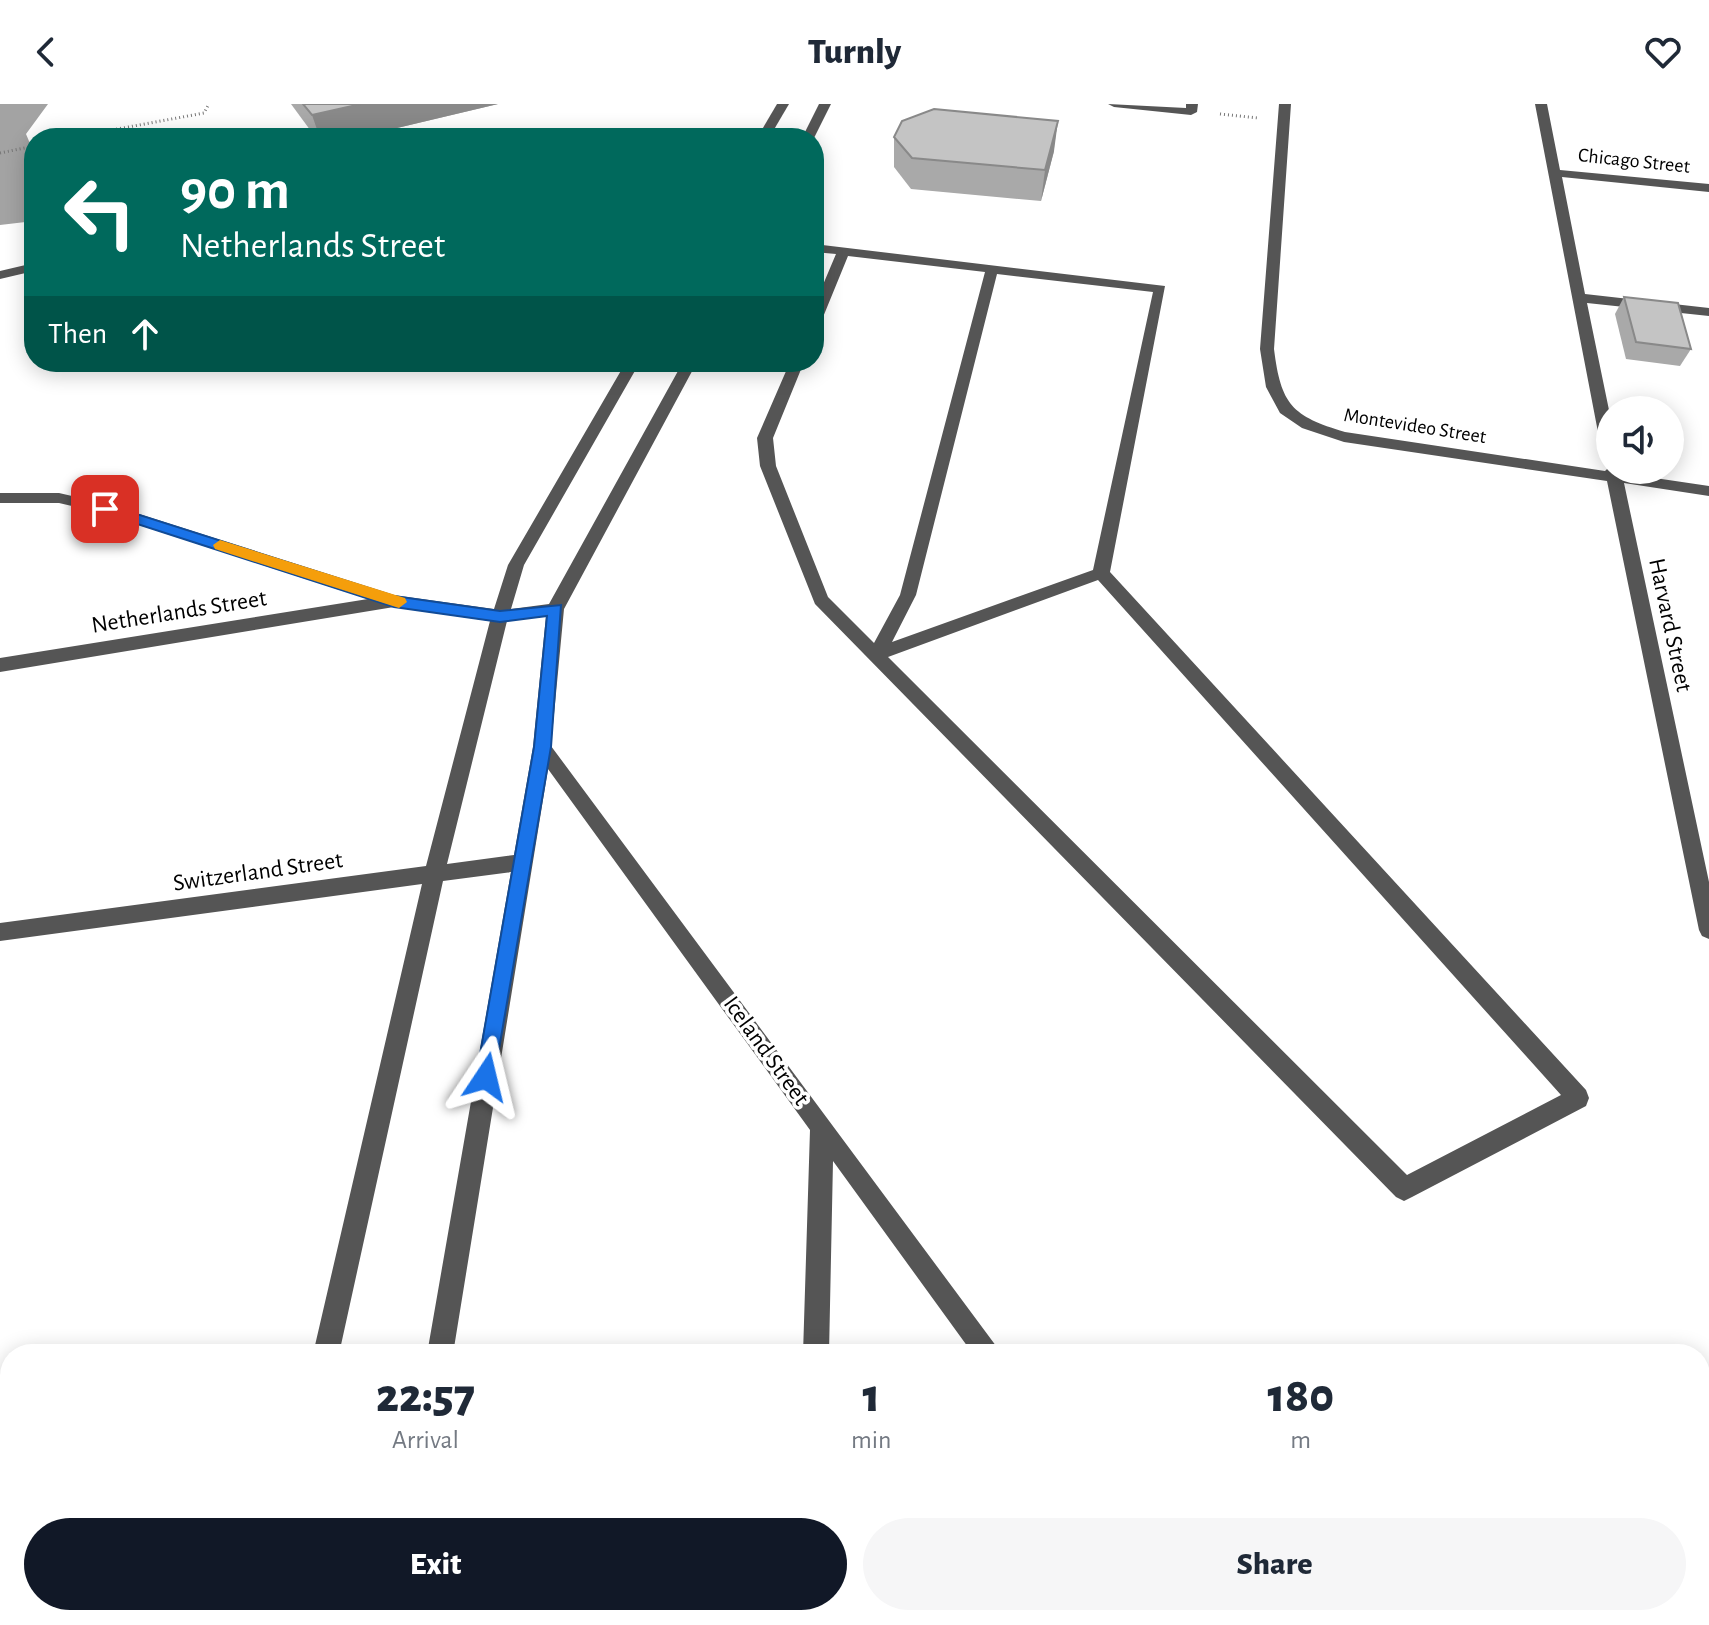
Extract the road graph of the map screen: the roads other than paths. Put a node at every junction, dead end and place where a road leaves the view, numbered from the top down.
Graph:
1 (783, 104) edge
2 (825, 104) edge
3 (1114, 104) edge
4 (1285, 104) edge
5 (1541, 104) edge
6 (1191, 108) edge
7 (769, 128) edge
8 (813, 128) edge
9 (1555, 173) junction
10 (1709, 188) edge
11 (824, 250) edge
12 (843, 253) junction
13 (24, 269) edge
14 (992, 269) junction
15 (0, 275) edge
16 (824, 298) edge
17 (1581, 298) junction
18 (1709, 312) edge
19 (627, 372) edge
20 (685, 372) edge
21 (793, 372) edge
22 (1599, 396) edge
23 (1596, 472) edge
24 (1616, 484) edge
25 (1670, 484) edge
26 (1709, 491) edge
27 (0, 498) edge
28 (1101, 573) junction
29 (394, 601) junction
30 (555, 609) junction
31 (500, 616) junction
32 (877, 654) junction
33 (0, 665) edge
34 (542, 747) junction
35 (522, 862) junction
36 (434, 875) junction
37 (1709, 930) edge
38 (0, 932) edge
39 (822, 1126) junction
40 (328, 1344) edge
41 (442, 1344) edge
42 (816, 1344) edge
43 (982, 1344) edge

1 - 7 street
2 - 8 street
3 - 6 street
4 - 23 street, Montevideo Street
5 - 9 street
9 - 10 street, Chicago Street
9 - 17 street
11 - 12 street
12 - 14 street
12 - 16 street
13 - 15 street
14 - 28 street
14 - 32 street
17 - 18 street
17 - 22 street
19 - 31 street
20 - 30 street
21 - 32 street
24 - 37 street, Harvard Street
25 - 26 street, Montevideo Street
27 - 29 street
28 - 32 street
28 - 32 street
29 - 31 street, Netherlands Street
29 - 33 street, Netherlands Street
30 - 31 street, Netherlands Street
30 - 34 street
31 - 36 street
34 - 35 street
34 - 39 street, Iceland Street
35 - 36 street, Switzerland Street
35 - 41 street
36 - 38 street, Switzerland Street
36 - 40 street
39 - 42 street
39 - 43 street, Iceland Street

